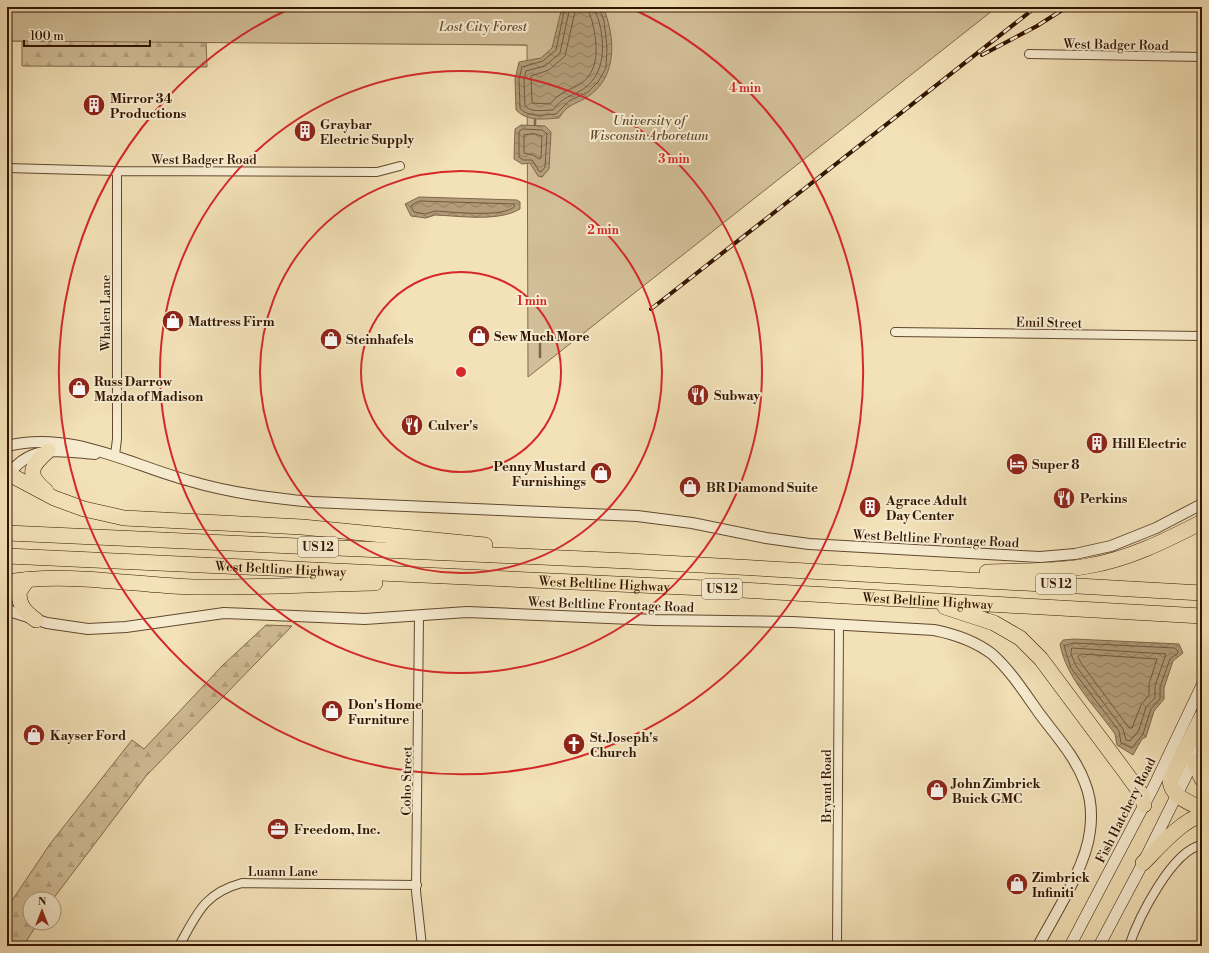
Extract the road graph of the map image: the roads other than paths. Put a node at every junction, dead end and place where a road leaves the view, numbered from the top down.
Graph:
1 (1029, 54) dead end
2 (1202, 57) edge
3 (400, 166) dead end
4 (7, 168) edge
5 (117, 171) junction
6 (895, 332) dead end
7 (1202, 336) edge
8 (7, 446) edge
9 (48, 451) junction
10 (115, 456) junction
11 (8, 475) edge
12 (54, 498) junction
13 (1202, 504) edge
14 (1202, 522) edge
15 (7, 533) edge
16 (7, 556) edge
17 (629, 560) junction
18 (910, 576) junction
19 (28, 579) junction
20 (520, 580) junction
21 (7, 582) edge
22 (1202, 593) edge
23 (924, 600) junction
24 (9, 611) edge
25 (419, 616) junction
26 (1202, 616) edge
27 (36, 620) junction
28 (839, 625) junction
29 (1202, 685) edge
30 (1202, 716) edge
31 (1202, 744) edge
32 (1194, 762) junction
33 (1202, 779) edge
34 (1177, 796) junction
35 (1144, 805) junction
36 (1202, 809) edge
37 (1202, 815) edge
38 (1202, 845) edge
39 (1143, 863) junction
40 (416, 884) junction
41 (179, 946) edge
42 (422, 946) edge
43 (837, 946) edge
44 (1038, 946) edge
45 (1070, 946) edge
46 (1099, 946) edge
47 (1129, 946) edge

1 - 2 street, West Badger Road
3 - 5 street, West Badger Road
4 - 5 street, West Badger Road
5 - 10 street, Whalen Lane
6 - 7 street, Emil Street
8 - 10 street, West Beltline Frontage Road
9 - 10 street, West Beltline Frontage Road
9 - 11 street, West Beltline Frontage Road
9 - 12 highway
10 - 13 street, West Beltline Frontage Road
11 - 12 highway
12 - 17 highway
14 - 18 highway
15 - 17 highway, West Beltline Highway / US 12
16 - 20 highway, West Beltline Highway / US 12
17 - 18 highway, West Beltline Highway / US 12
18 - 22 highway, West Beltline Highway / US 12
19 - 20 highway
19 - 21 highway
19 - 27 highway
20 - 23 highway, West Beltline Highway / US 12
23 - 26 highway, West Beltline Highway / US 12
23 - 35 highway
24 - 27 street, West Beltline Frontage Road
25 - 27 street, West Beltline Frontage Road
25 - 28 street, West Beltline Frontage Road
25 - 40 street, Coho Street
28 - 43 street, Bryant Road
28 - 44 street, West Beltline Frontage Road
29 - 35 main road, Fish Hatchery Road
30 - 34 highway
31 - 32 main road
32 - 33 highway
32 - 34 main road
34 - 36 highway
34 - 39 main road
35 - 45 main road, Fish Hatchery Road
37 - 39 highway
38 - 47 street
39 - 46 main road
40 - 41 street, Luann Lane
40 - 42 street, Coho Street

